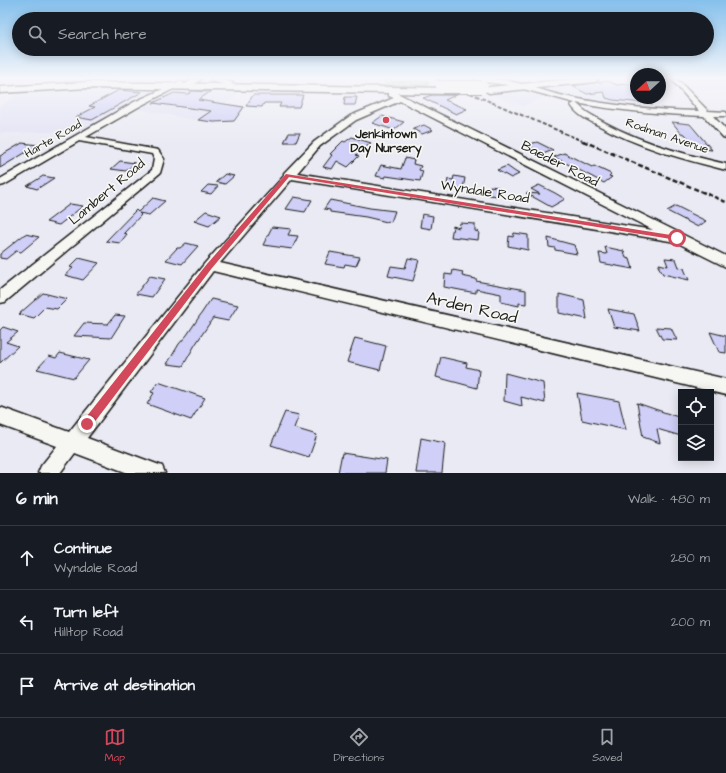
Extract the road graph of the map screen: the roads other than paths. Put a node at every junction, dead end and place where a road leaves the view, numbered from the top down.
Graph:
1 (144, 101) edge
2 (382, 101) edge
3 (401, 101) edge
4 (407, 101) edge
5 (564, 101) edge
6 (695, 101) edge
7 (572, 104) junction
8 (380, 106) junction
9 (706, 113) junction
10 (726, 114) edge
11 (726, 135) edge
12 (78, 138) junction
13 (726, 167) edge
14 (288, 175) junction
15 (0, 183) edge
16 (677, 238) junction
17 (726, 262) edge
18 (210, 266) junction
19 (0, 298) edge
20 (726, 387) edge
21 (0, 416) edge
22 (72, 442) junction
23 (48, 473) edge
24 (155, 473) edge

1 - 12 street, Harte Road
2 - 8 street
3 - 8 street
4 - 16 street, Baeder Road
5 - 7 street, Rodman Avenue
6 - 9 street
7 - 9 street
7 - 13 street, Rodman Avenue
8 - 14 street
9 - 10 street
9 - 11 street
12 - 15 street, Harte Road
12 - 19 street, Lambert Road
14 - 16 street, Wyndale Road
14 - 18 street
16 - 17 street, Baeder Road
18 - 20 street, Arden Road
18 - 22 street
21 - 22 street
22 - 23 street
22 - 24 street

